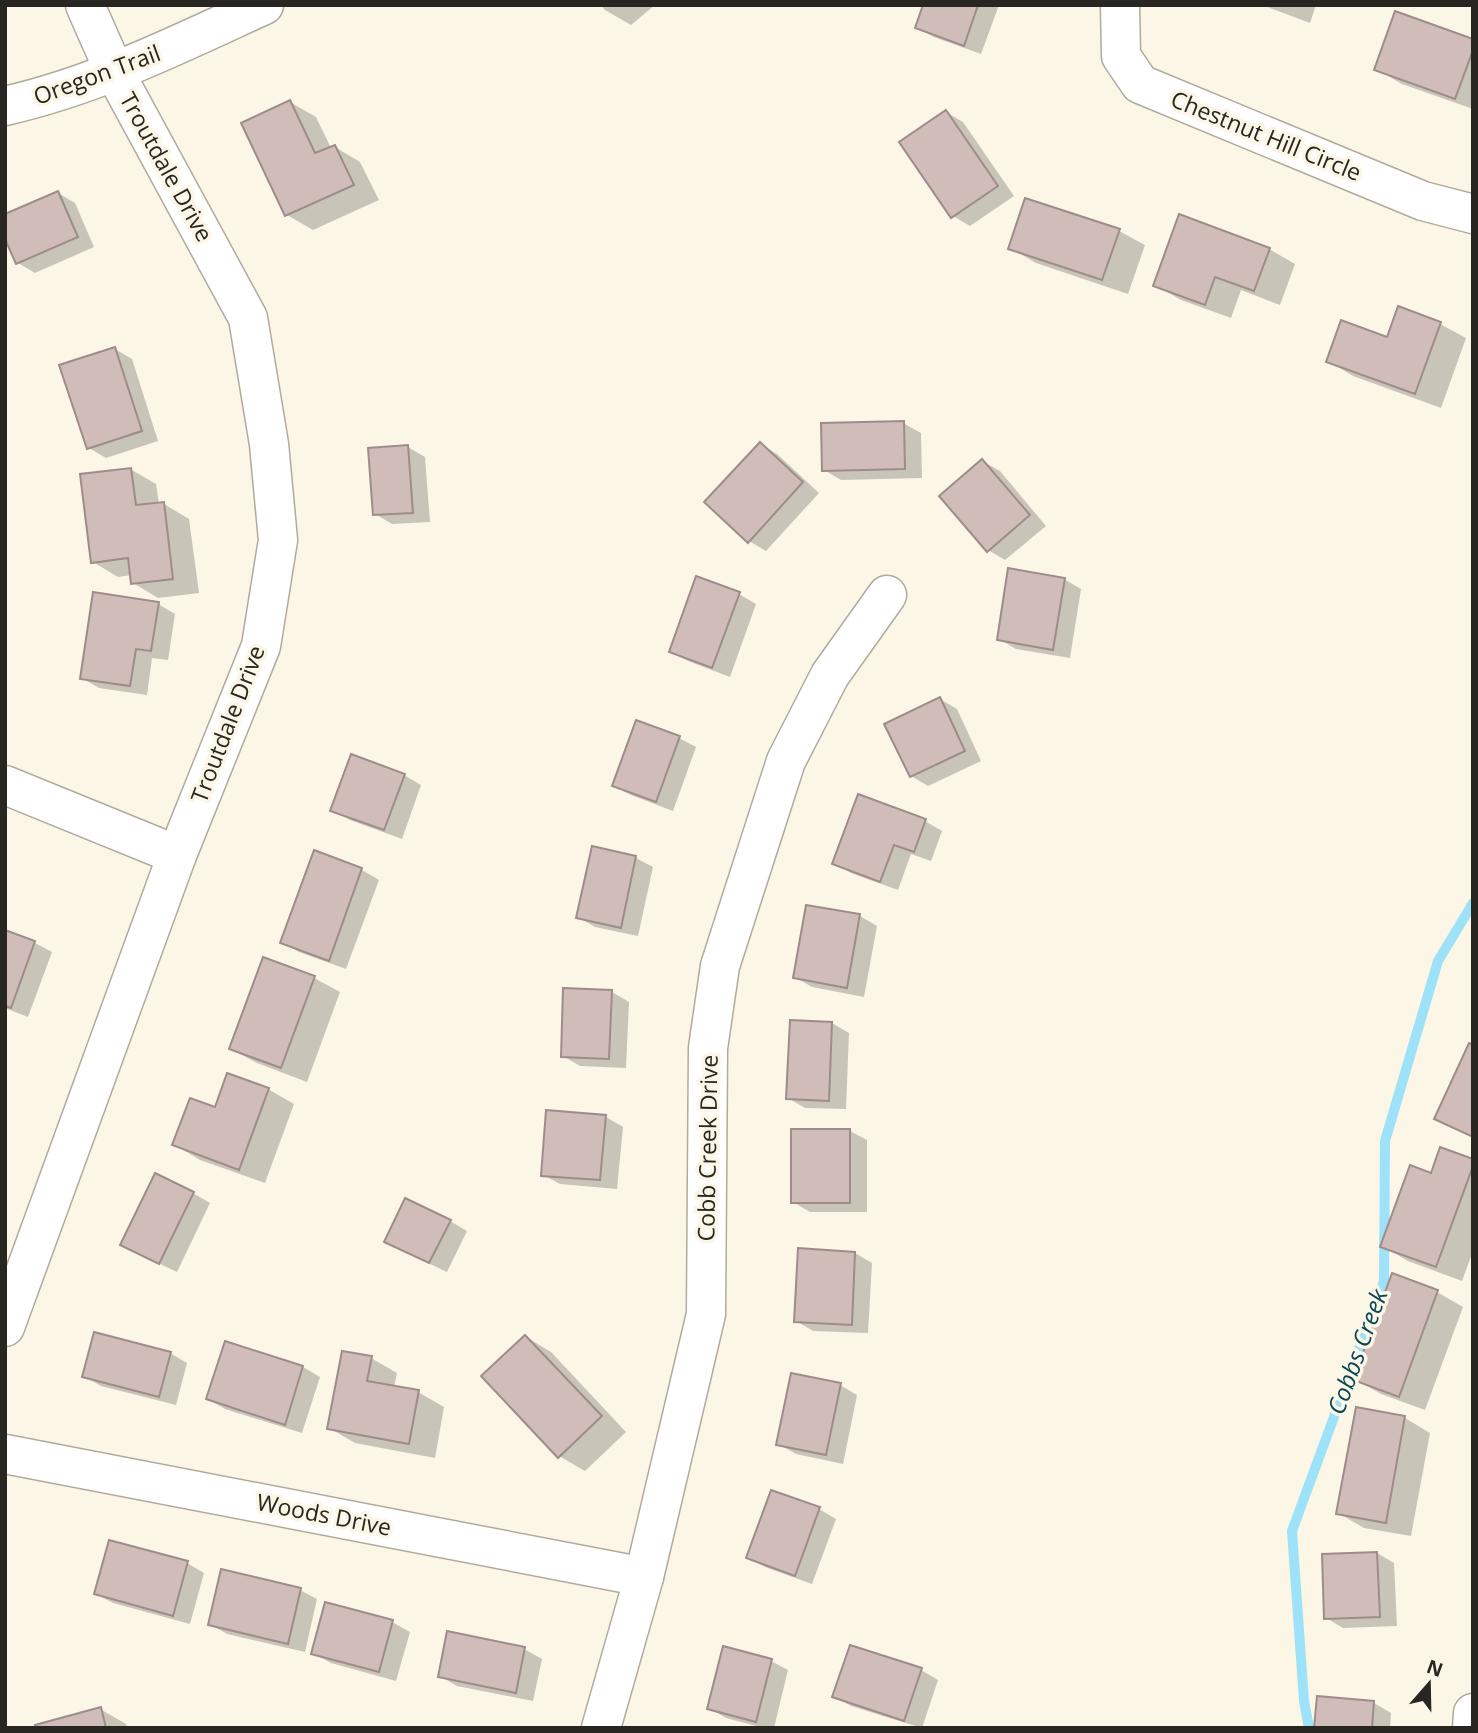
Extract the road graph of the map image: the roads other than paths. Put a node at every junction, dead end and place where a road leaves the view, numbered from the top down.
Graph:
1 (85, 5) edge
2 (264, 5) edge
3 (1121, 5) edge
4 (115, 73) junction
5 (5, 106) edge
6 (1473, 214) edge
7 (887, 596) dead end
8 (5, 785) edge
9 (177, 855) junction
10 (5, 1327) edge
11 (5, 1454) edge
12 (644, 1577) junction
13 (1473, 1713) edge
14 (601, 1728) edge
15 (1472, 1728) edge

1 - 4 street, Troutdale Drive
2 - 4 street, Oregon Trail
3 - 6 street, Chestnut Hill Circle
4 - 5 street, Oregon Trail
4 - 9 street, Troutdale Drive
7 - 12 street, Cobb Creek Drive
8 - 9 street
9 - 10 street, Troutdale Drive
11 - 12 street, Woods Drive
12 - 14 street, Cobb Creek Drive
13 - 15 street

